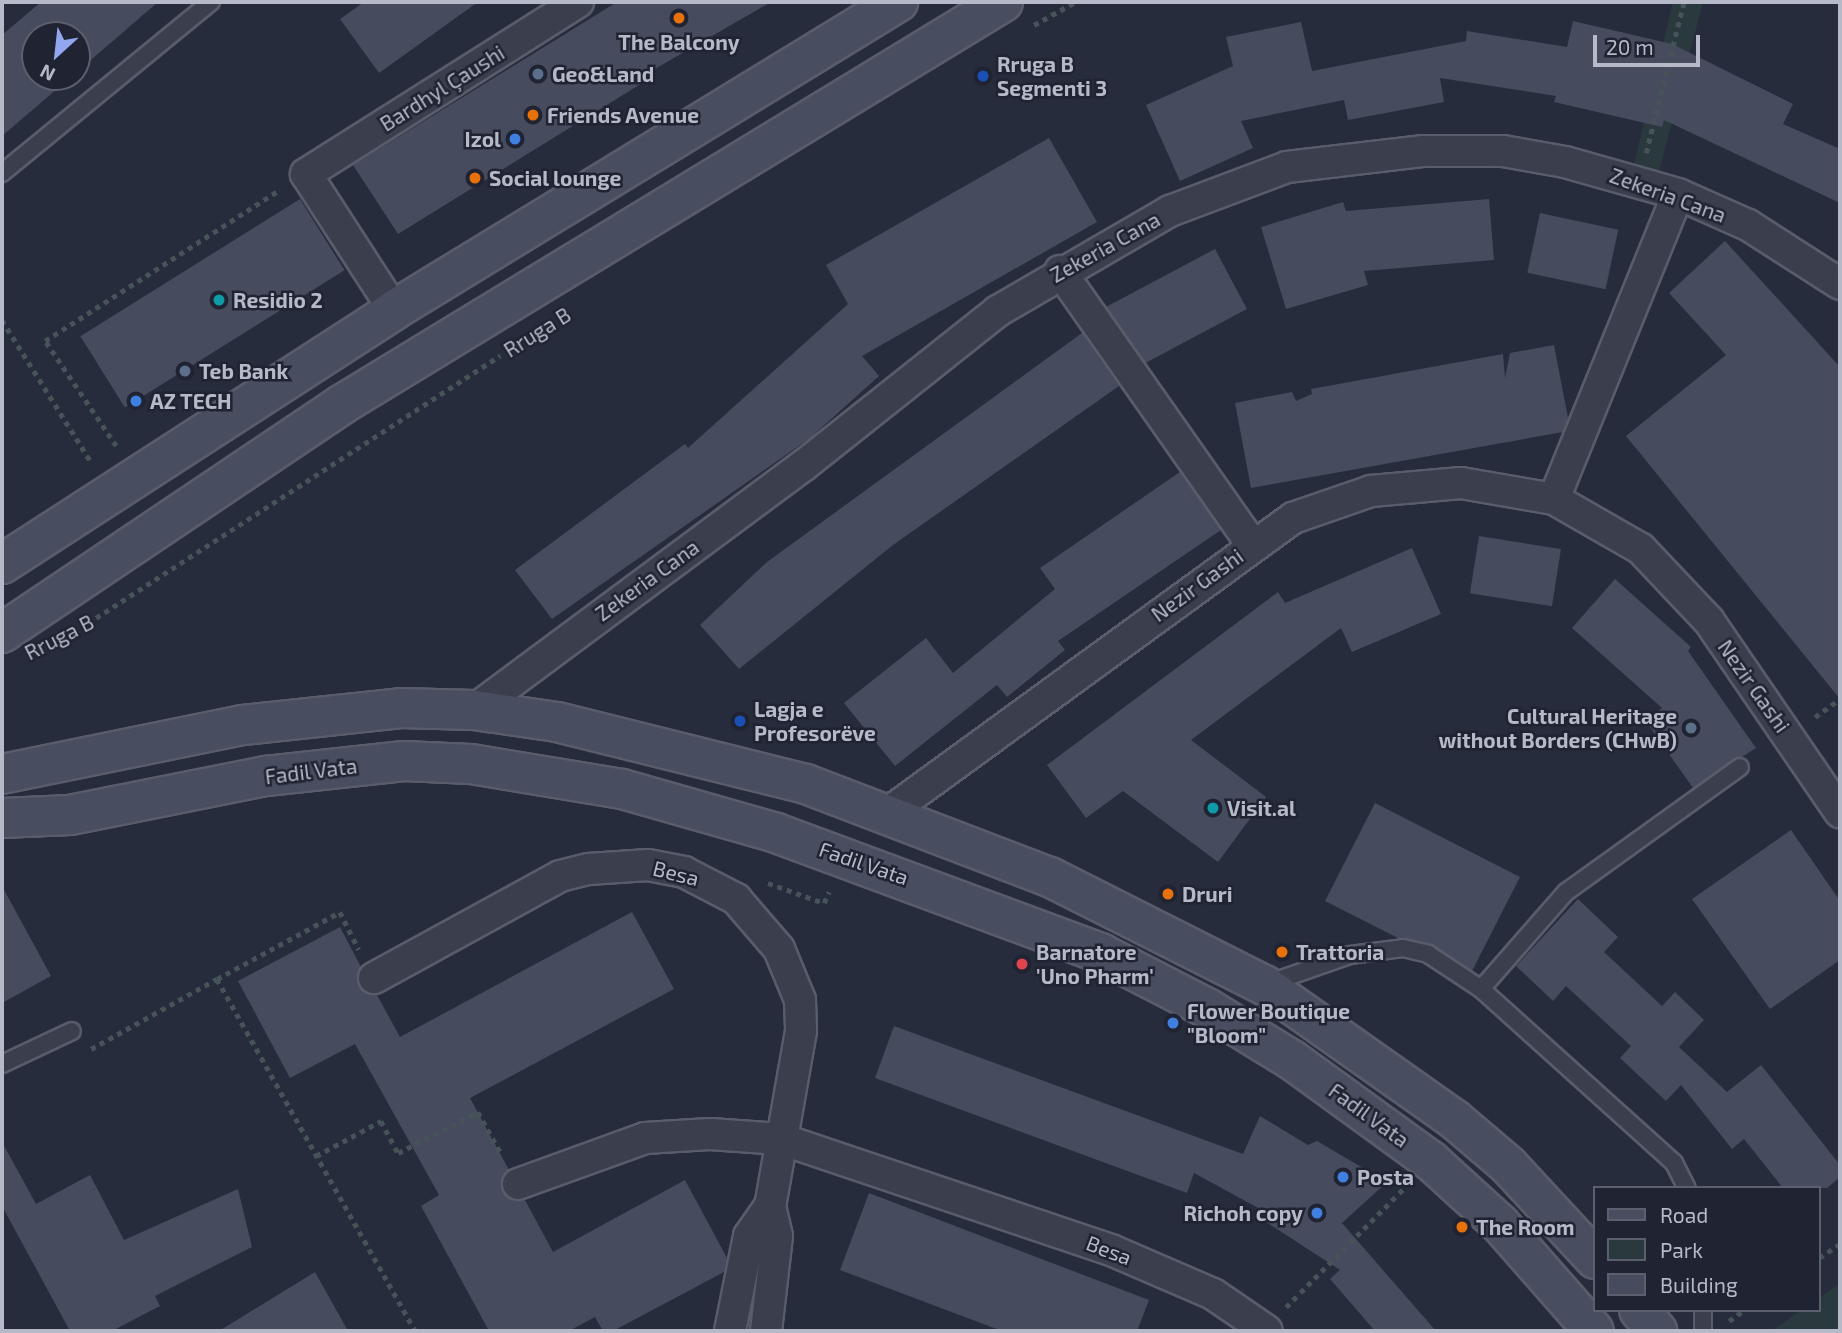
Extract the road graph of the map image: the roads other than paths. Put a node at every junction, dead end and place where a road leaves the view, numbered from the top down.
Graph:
1 (211, 2) edge
2 (578, 2) edge
3 (898, 2) edge
4 (1017, 14) edge
5 (2, 173) edge
6 (1678, 194) junction
7 (1060, 271) junction
8 (1840, 284) edge
9 (394, 310) junction
10 (1554, 499) junction
11 (1252, 544) junction
12 (2, 564) edge
13 (2, 634) edge
14 (474, 710) junction
15 (1740, 767) dead end
16 (5, 772) edge
17 (1840, 812) edge
18 (888, 813) junction
19 (6, 820) edge
20 (374, 978) road end
21 (1264, 985) junction
22 (1481, 989) junction
23 (72, 1031) road end
24 (2, 1064) edge
25 (781, 1139) junction
26 (518, 1184) road end
27 (1686, 1186) edge
28 (770, 1206) junction
29 (1594, 1258) edge
30 (1641, 1312) edge
31 (1703, 1312) edge
32 (1266, 1330) edge
33 (730, 1331) edge
34 (766, 1331) edge
35 (1594, 1331) edge
36 (1657, 1331) edge
37 (1703, 1331) edge

1 - 5 lane
2 - 9 street, Bardhyl Çaushi
3 - 9 main road
4 - 13 main road, Rruga B
6 - 7 street, Zekeria Cana
6 - 8 street, Zekeria Cana
6 - 10 street
7 - 11 street
7 - 14 street, Zekeria Cana
9 - 12 main road
10 - 11 street, Nezir Gashi
10 - 17 street, Nezir Gashi
11 - 18 street, Nezir Gashi
14 - 16 main road
14 - 18 main road
15 - 22 lane
18 - 21 main road
19 - 35 main road, Fadil Vata
20 - 25 street, Besa
21 - 22 lane
21 - 29 main road
22 - 27 lane
23 - 24 lane
25 - 26 street, Besa
25 - 28 street, Besa
25 - 32 street, Besa
28 - 33 street, Besa
28 - 34 street, Besa
30 - 36 main road
31 - 37 lane

